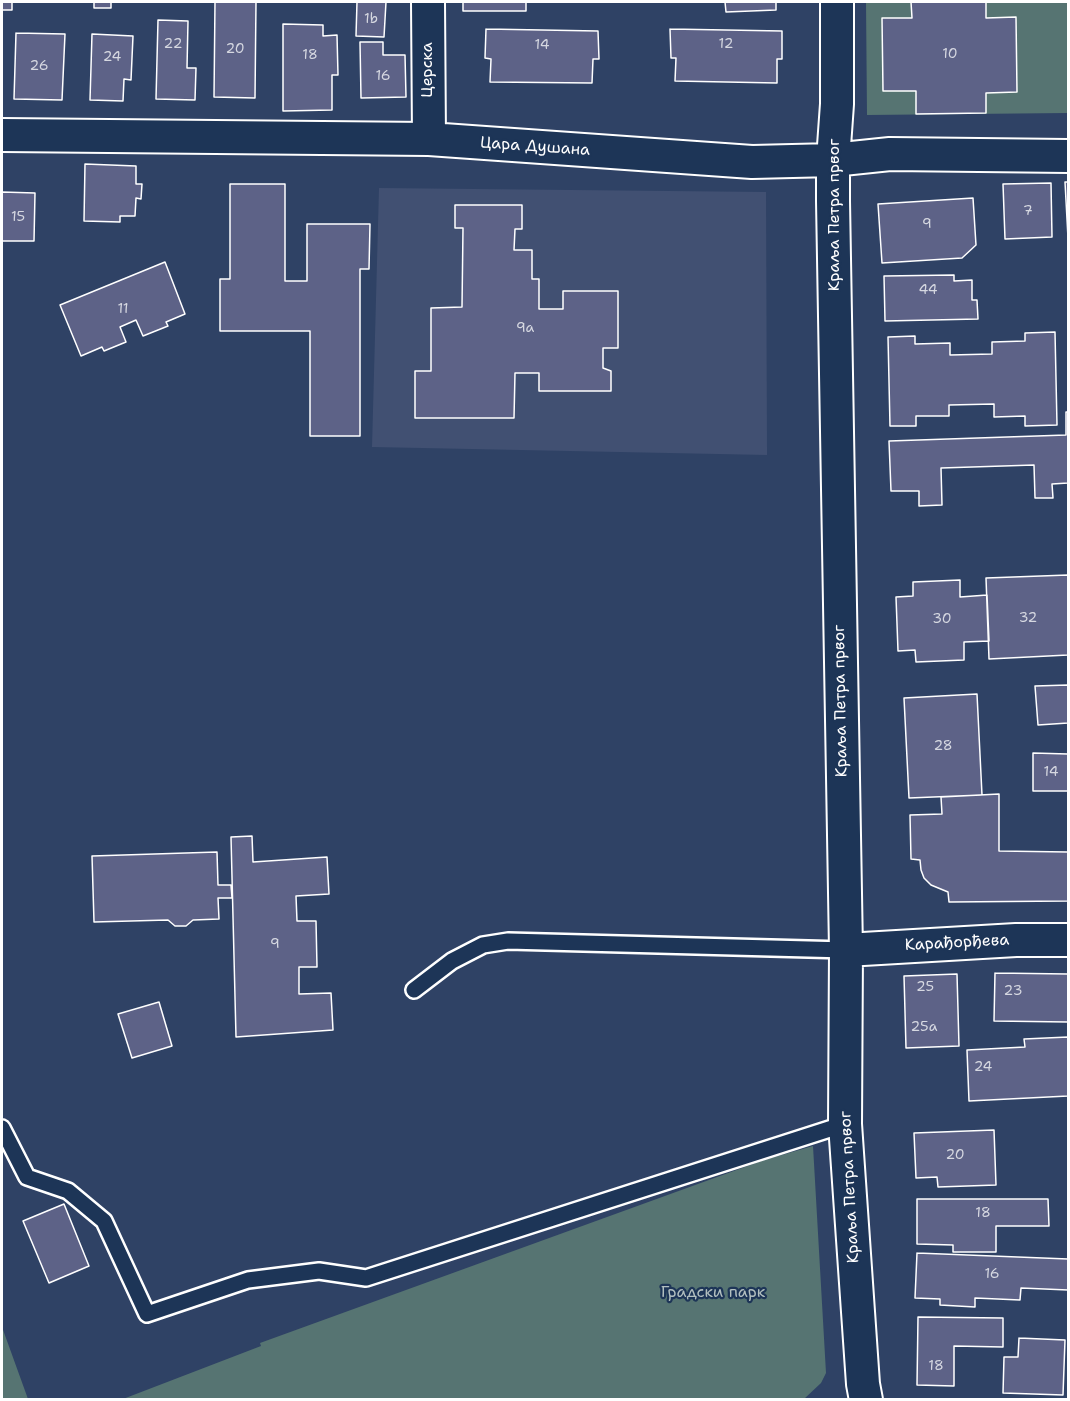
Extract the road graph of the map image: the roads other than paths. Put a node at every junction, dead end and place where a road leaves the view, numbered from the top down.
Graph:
1 (428, 2) edge
2 (837, 2) edge
3 (2, 135) edge
4 (429, 139) junction
5 (1068, 156) edge
6 (833, 160) junction
7 (1068, 940) edge
8 (846, 950) junction
9 (414, 990) dead end
10 (845, 1124) junction
11 (2, 1128) edge
12 (866, 1400) edge

1 - 4 street, Церска
2 - 6 street, Краља Петра првог
3 - 4 street, Цара Душана
4 - 6 street, Цара Душана
5 - 6 street, Цара Душана
6 - 8 street, Краља Петра првог
7 - 8 street, Карађорђева
8 - 9 lane
8 - 10 street, Краља Петра првог
10 - 11 lane
10 - 12 street, Краља Петра првог

